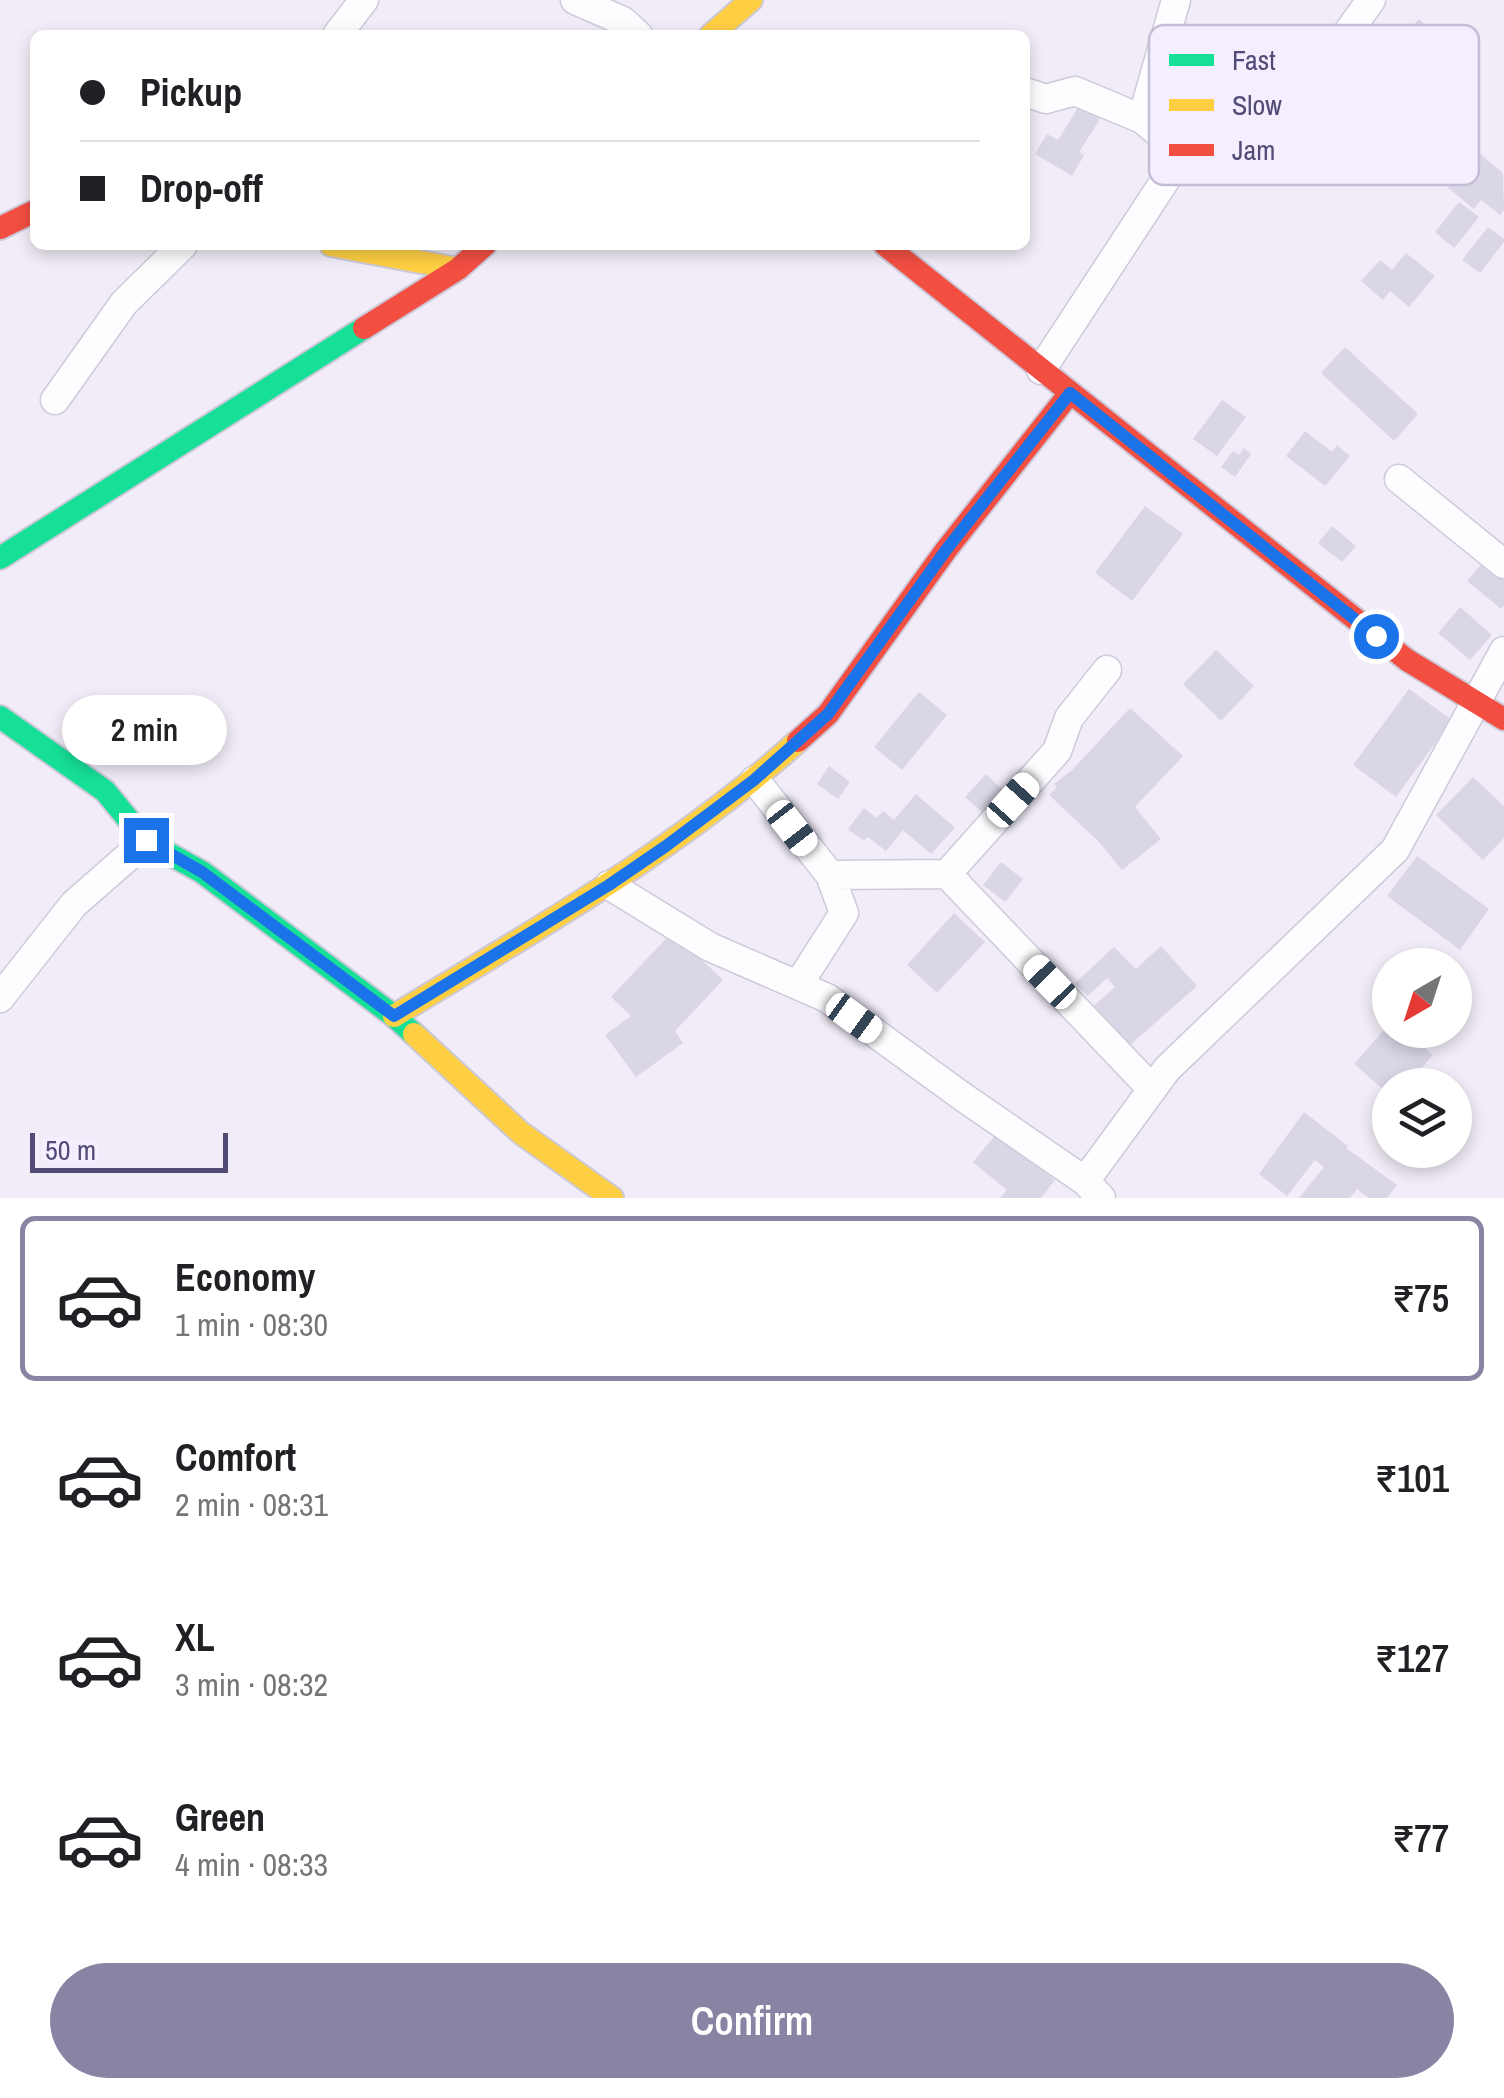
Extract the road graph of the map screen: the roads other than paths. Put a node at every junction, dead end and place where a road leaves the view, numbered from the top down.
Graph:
1 (364, 0) edge
2 (575, 0) edge
3 (752, 0) edge
4 (1176, 0) edge
5 (1371, 0) edge
6 (1169, 25) edge
7 (1353, 25) edge
8 (341, 30) edge
9 (633, 30) edge
10 (717, 30) edge
11 (1030, 94) edge
12 (1149, 94) edge
13 (1142, 119) junction
14 (1149, 125) edge
15 (1162, 185) edge
16 (30, 213) edge
17 (0, 228) edge
18 (178, 250) edge
19 (357, 250) edge
20 (479, 250) edge
21 (891, 250) edge
22 (458, 269) junction
23 (1041, 370) junction
24 (1070, 393) junction
25 (55, 400) dead end
26 (1400, 478) dead end
27 (0, 558) edge
28 (1504, 564) edge
29 (1504, 651) edge
30 (1107, 670) dead end
31 (1476, 702) junction
32 (0, 717) edge
33 (1504, 719) edge
34 (754, 780) junction
35 (146, 840) junction
36 (947, 874) junction
37 (830, 875) junction
38 (609, 885) junction
39 (798, 985) junction
40 (0, 998) edge
41 (394, 1016) junction
42 (1152, 1089) junction
43 (1093, 1190) edge
44 (612, 1198) edge

1 - 8 street
2 - 9 street
3 - 10 street
4 - 6 street
5 - 7 street
11 - 13 street
12 - 13 street
13 - 14 street
15 - 23 street
16 - 17 street
18 - 25 street
19 - 22 street
20 - 22 street
21 - 23 street
22 - 27 street
23 - 24 street
24 - 31 street
24 - 34 street
26 - 28 street
29 - 31 street
30 - 36 street
31 - 33 street
31 - 42 street
32 - 35 street
34 - 37 street
34 - 38 street
35 - 40 street
35 - 41 street
36 - 37 street
36 - 42 street
37 - 39 street
38 - 39 street
38 - 41 street
39 - 43 street
41 - 44 street
42 - 43 street

